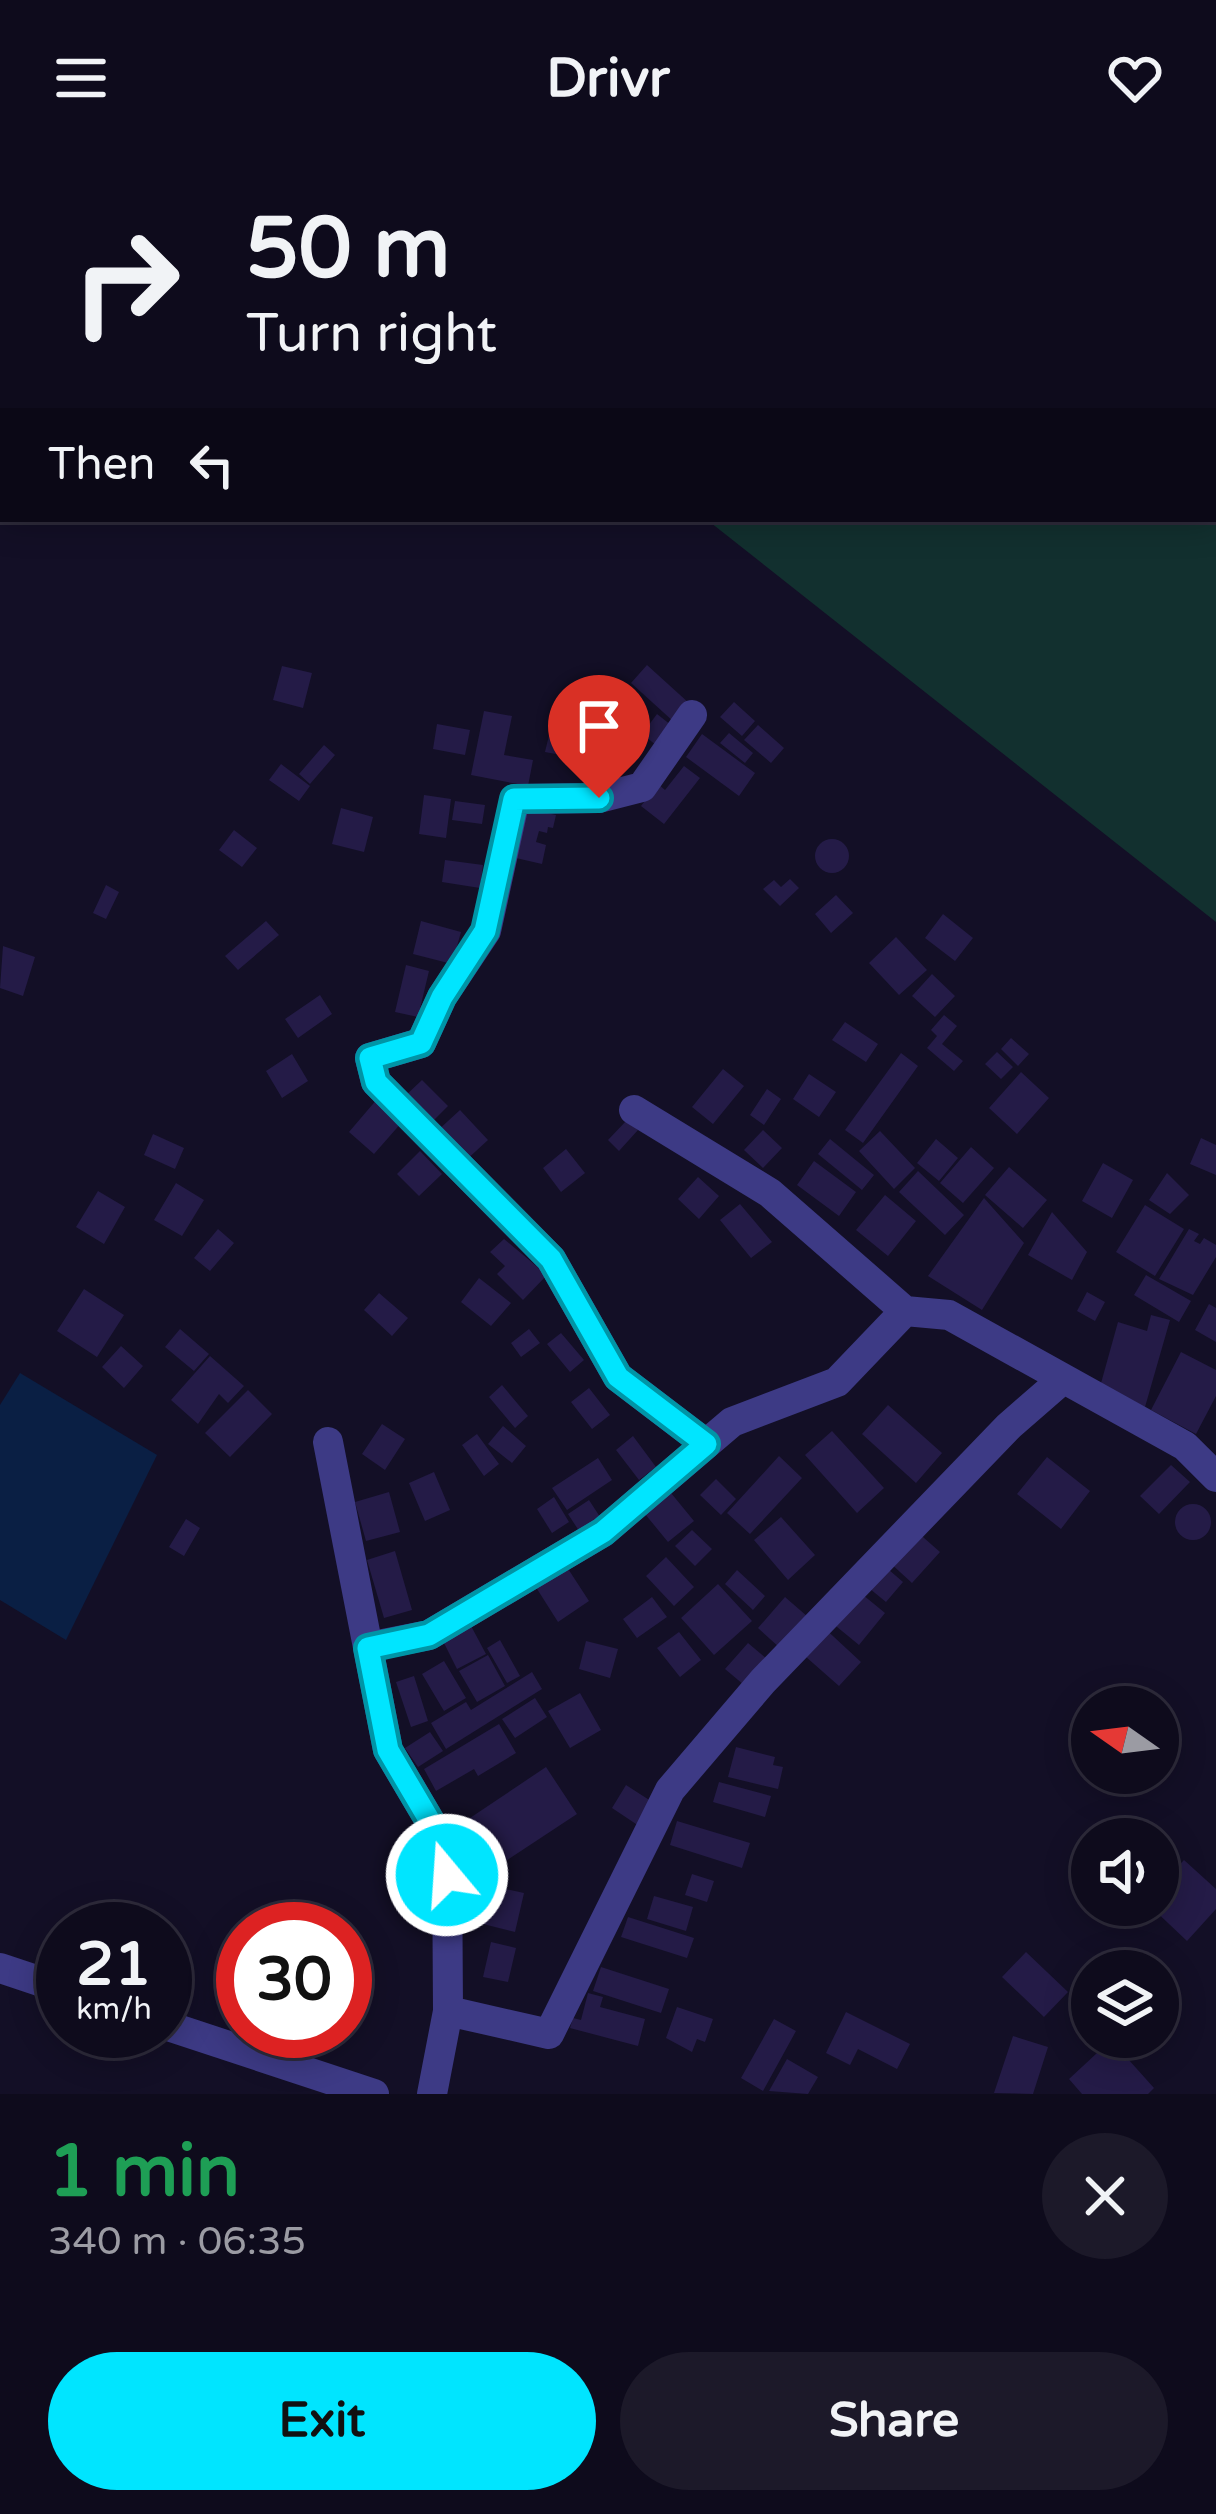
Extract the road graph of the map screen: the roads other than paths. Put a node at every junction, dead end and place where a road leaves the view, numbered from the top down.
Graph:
1 (692, 715) dead end
2 (634, 1110) dead end
3 (904, 1311) junction
4 (1064, 1379) junction
5 (328, 1442) dead end
6 (706, 1444) junction
7 (1216, 1477) edge
8 (368, 1648) junction
9 (0, 1968) edge
10 (36, 1980) edge
11 (448, 2011) junction
12 (192, 2034) edge
13 (374, 2094) edge
14 (432, 2094) edge

1 - 6 street
2 - 3 street
3 - 4 street
3 - 6 street
4 - 7 street
4 - 11 street
5 - 8 street
6 - 8 street
8 - 11 street
9 - 10 street
11 - 14 street
12 - 13 street

